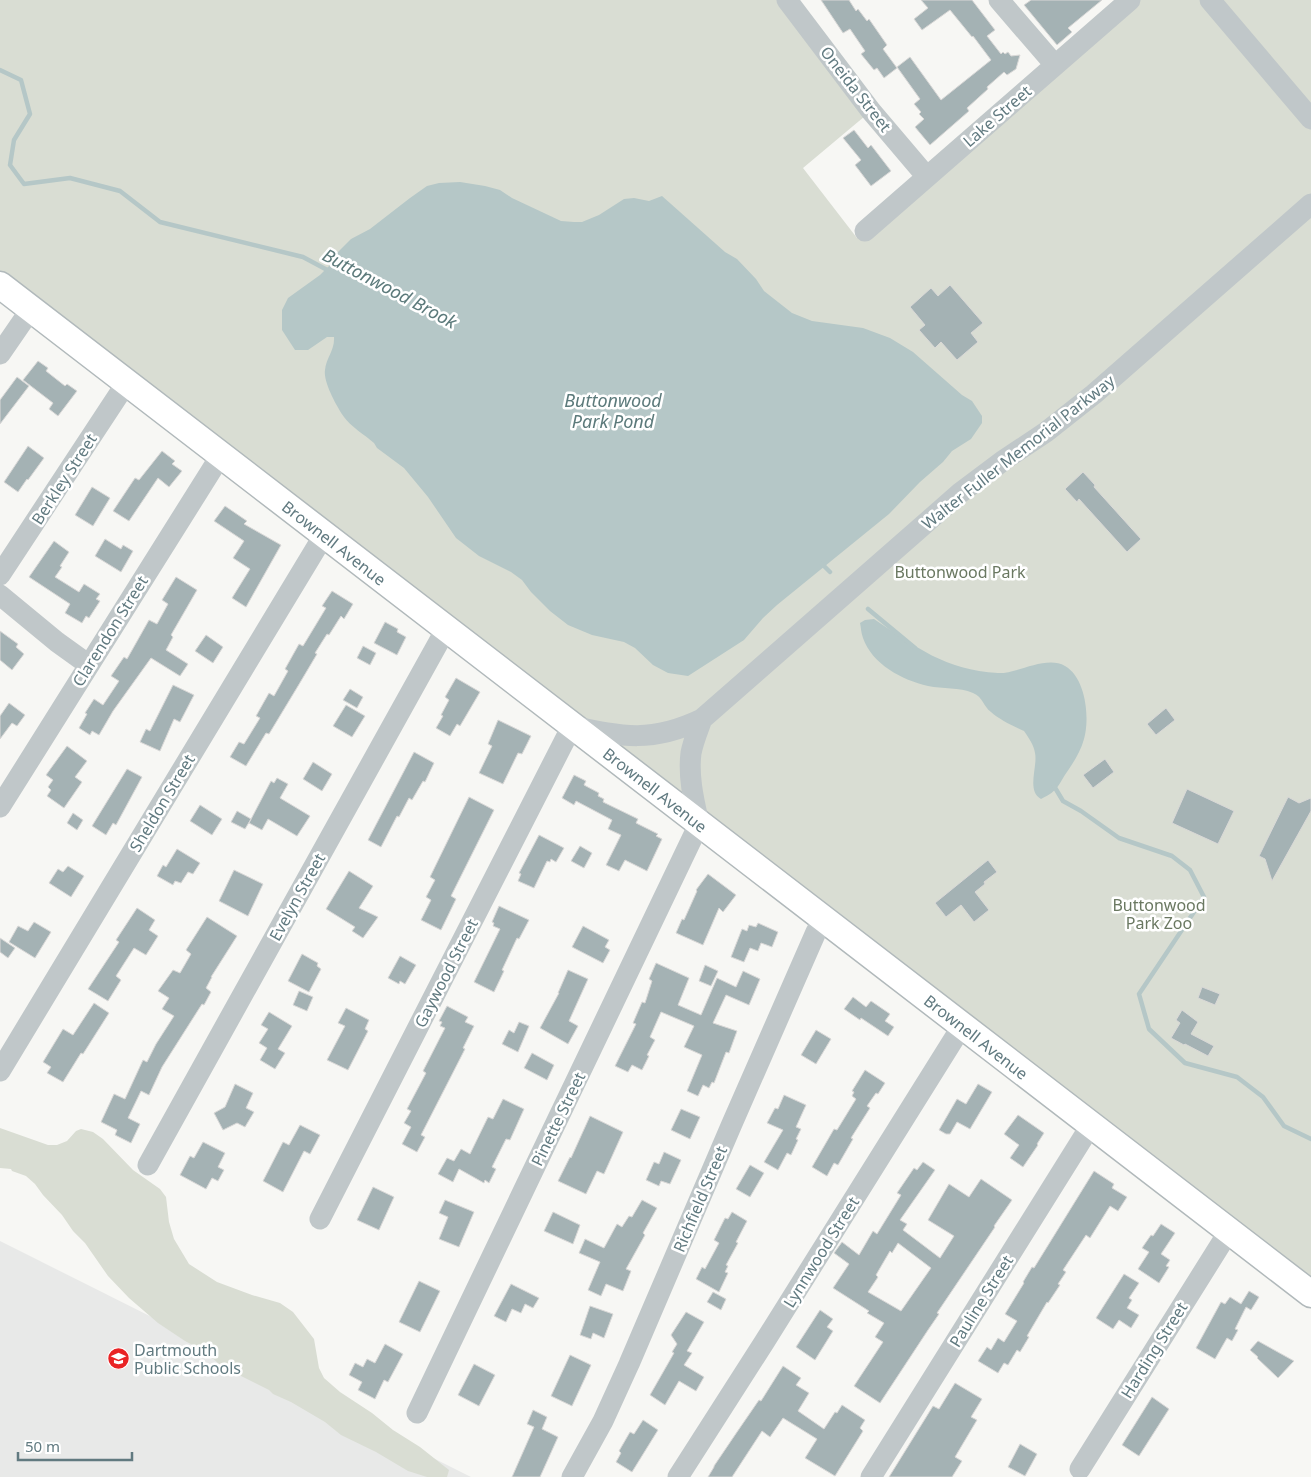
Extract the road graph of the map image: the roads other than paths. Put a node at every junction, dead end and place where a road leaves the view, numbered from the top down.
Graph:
1 (787, 0) edge
2 (999, 0) edge
3 (1130, 0) edge
4 (1210, 0) edge
5 (1055, 65) junction
6 (1311, 119) edge
7 (927, 177) junction
8 (1311, 204) edge
9 (865, 231) dead end
10 (0, 285) edge
11 (31, 309) junction
12 (0, 354) edge
13 (127, 382) junction
14 (221, 455) junction
15 (324, 535) junction
16 (0, 575) edge
17 (0, 595) edge
18 (446, 630) junction
19 (89, 665) junction
20 (702, 719) junction
21 (572, 726) junction
22 (0, 807) edge
23 (699, 824) junction
24 (824, 919) junction
25 (962, 1026) junction
26 (0, 1071) edge
27 (1091, 1125) junction
28 (148, 1165) dead end
29 (320, 1219) dead end
30 (1229, 1231) junction
31 (1311, 1294) edge
32 (417, 1413) dead end
33 (1080, 1469) dead end
34 (572, 1477) edge
35 (678, 1477) edge
36 (871, 1477) edge

1 - 7 street, Oneida Street
2 - 5 street
3 - 5 street, Lake Street
4 - 6 street
5 - 7 street, Lake Street
7 - 9 street, Lake Street
8 - 20 street, Walter Fuller Memorial Parkway
10 - 11 main road, Brownell Avenue
11 - 12 street
11 - 13 main road, Brownell Avenue
13 - 14 main road, Brownell Avenue
13 - 16 street, Berkley Street
14 - 15 main road, Brownell Avenue
14 - 19 street, Clarendon Street
15 - 18 main road, Brownell Avenue
15 - 26 street, Sheldon Street
17 - 19 street
18 - 21 main road, Brownell Avenue
18 - 28 street, Evelyn Street
19 - 22 street, Clarendon Street
20 - 21 street, Walter Fuller Memorial Parkway
20 - 23 street
21 - 23 main road, Brownell Avenue
21 - 29 street, Gaywood Street
23 - 24 main road, Brownell Avenue
23 - 32 street, Pinette Street
24 - 25 main road, Brownell Avenue
24 - 34 street, Richfield Street
25 - 27 main road, Brownell Avenue
25 - 35 street, Lynnwood Street
27 - 30 main road, Brownell Avenue
27 - 36 street, Pauline Street
30 - 31 main road, Brownell Avenue
30 - 33 street, Harding Street

